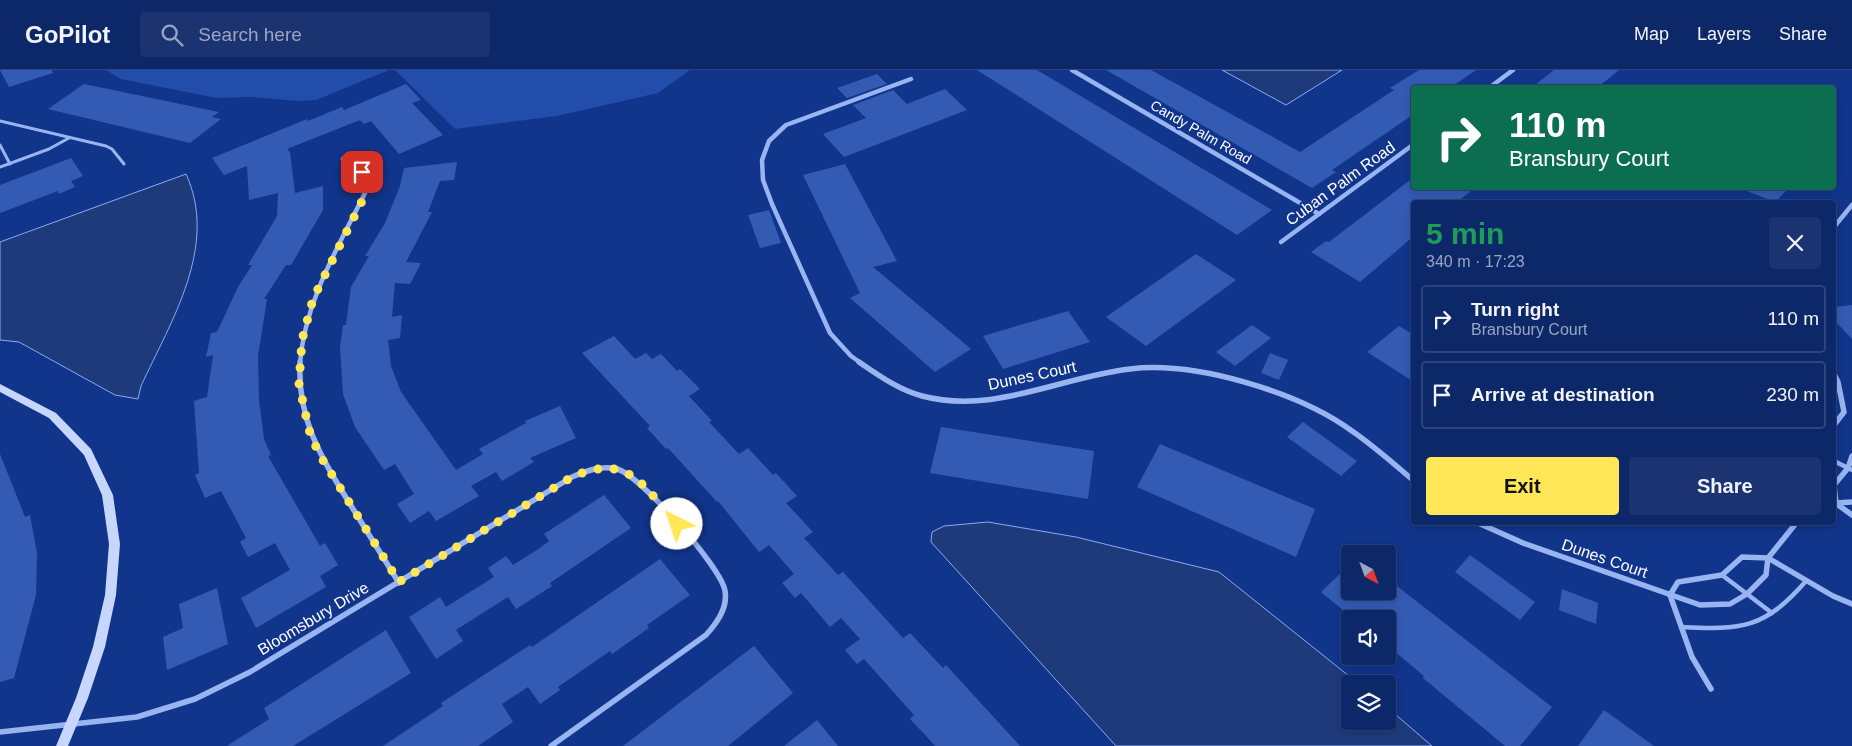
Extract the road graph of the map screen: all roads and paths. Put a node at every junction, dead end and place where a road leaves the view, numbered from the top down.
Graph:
1 (1072, 70) edge
2 (1513, 70) edge
3 (911, 78) dead end
4 (1493, 85) edge
5 (0, 121) edge
6 (69, 138) junction
7 (0, 145) edge
8 (1411, 146) edge
9 (343, 159) dead end
10 (10, 164) junction
11 (124, 164) dead end
12 (0, 167) edge
13 (1852, 205) edge
14 (1319, 214) junction
15 (1836, 225) edge
16 (1280, 242) dead end
17 (1836, 378) edge
18 (0, 388) edge
19 (1844, 412) junction
20 (1852, 414) edge
21 (1836, 422) edge
22 (1852, 456) edge
23 (1836, 462) edge
24 (1850, 469) edge
25 (1411, 479) edge
26 (1836, 483) edge
27 (1852, 502) edge
28 (1836, 503) edge
29 (1836, 504) edge
30 (1852, 516) edge
31 (1483, 525) edge
32 (1795, 525) edge
33 (1768, 558) junction
34 (1722, 575) junction
35 (1806, 581) junction
36 (399, 582) junction
37 (1747, 594) junction
38 (1670, 595) junction
39 (1852, 604) edge
40 (1772, 613) junction
41 (1681, 626) junction
42 (1710, 689) dead end
43 (72, 725) junction
44 (0, 732) edge
45 (62, 746) edge
46 (551, 746) edge

1 - 14 street, Candy Palm Road
2 - 4 street
3 - 25 street, Dunes Court
5 - 6 lane
6 - 10 lane
6 - 11 lane
7 - 10 lane
8 - 14 street, Cuban Palm Road
9 - 36 street
10 - 12 lane
13 - 15 street
14 - 16 street, Cuban Palm Road
17 - 19 street
18 - 43 street
19 - 20 street
19 - 21 street
22 - 24 street
23 - 24 lane
24 - 26 street
27 - 28 street
29 - 30 street
31 - 38 street, Dunes Court
32 - 33 street
33 - 34 street
33 - 35 street
33 - 37 street, Dunes Court
34 - 37 lane
34 - 38 street
35 - 39 street
35 - 40 lane
36 - 43 street, Bloomsbury Drive
36 - 46 street, Bloomsbury Drive
37 - 38 street, Dunes Court
37 - 40 lane
38 - 41 street
40 - 41 lane
41 - 42 street
43 - 44 street, Bloomsbury Drive
43 - 45 street

